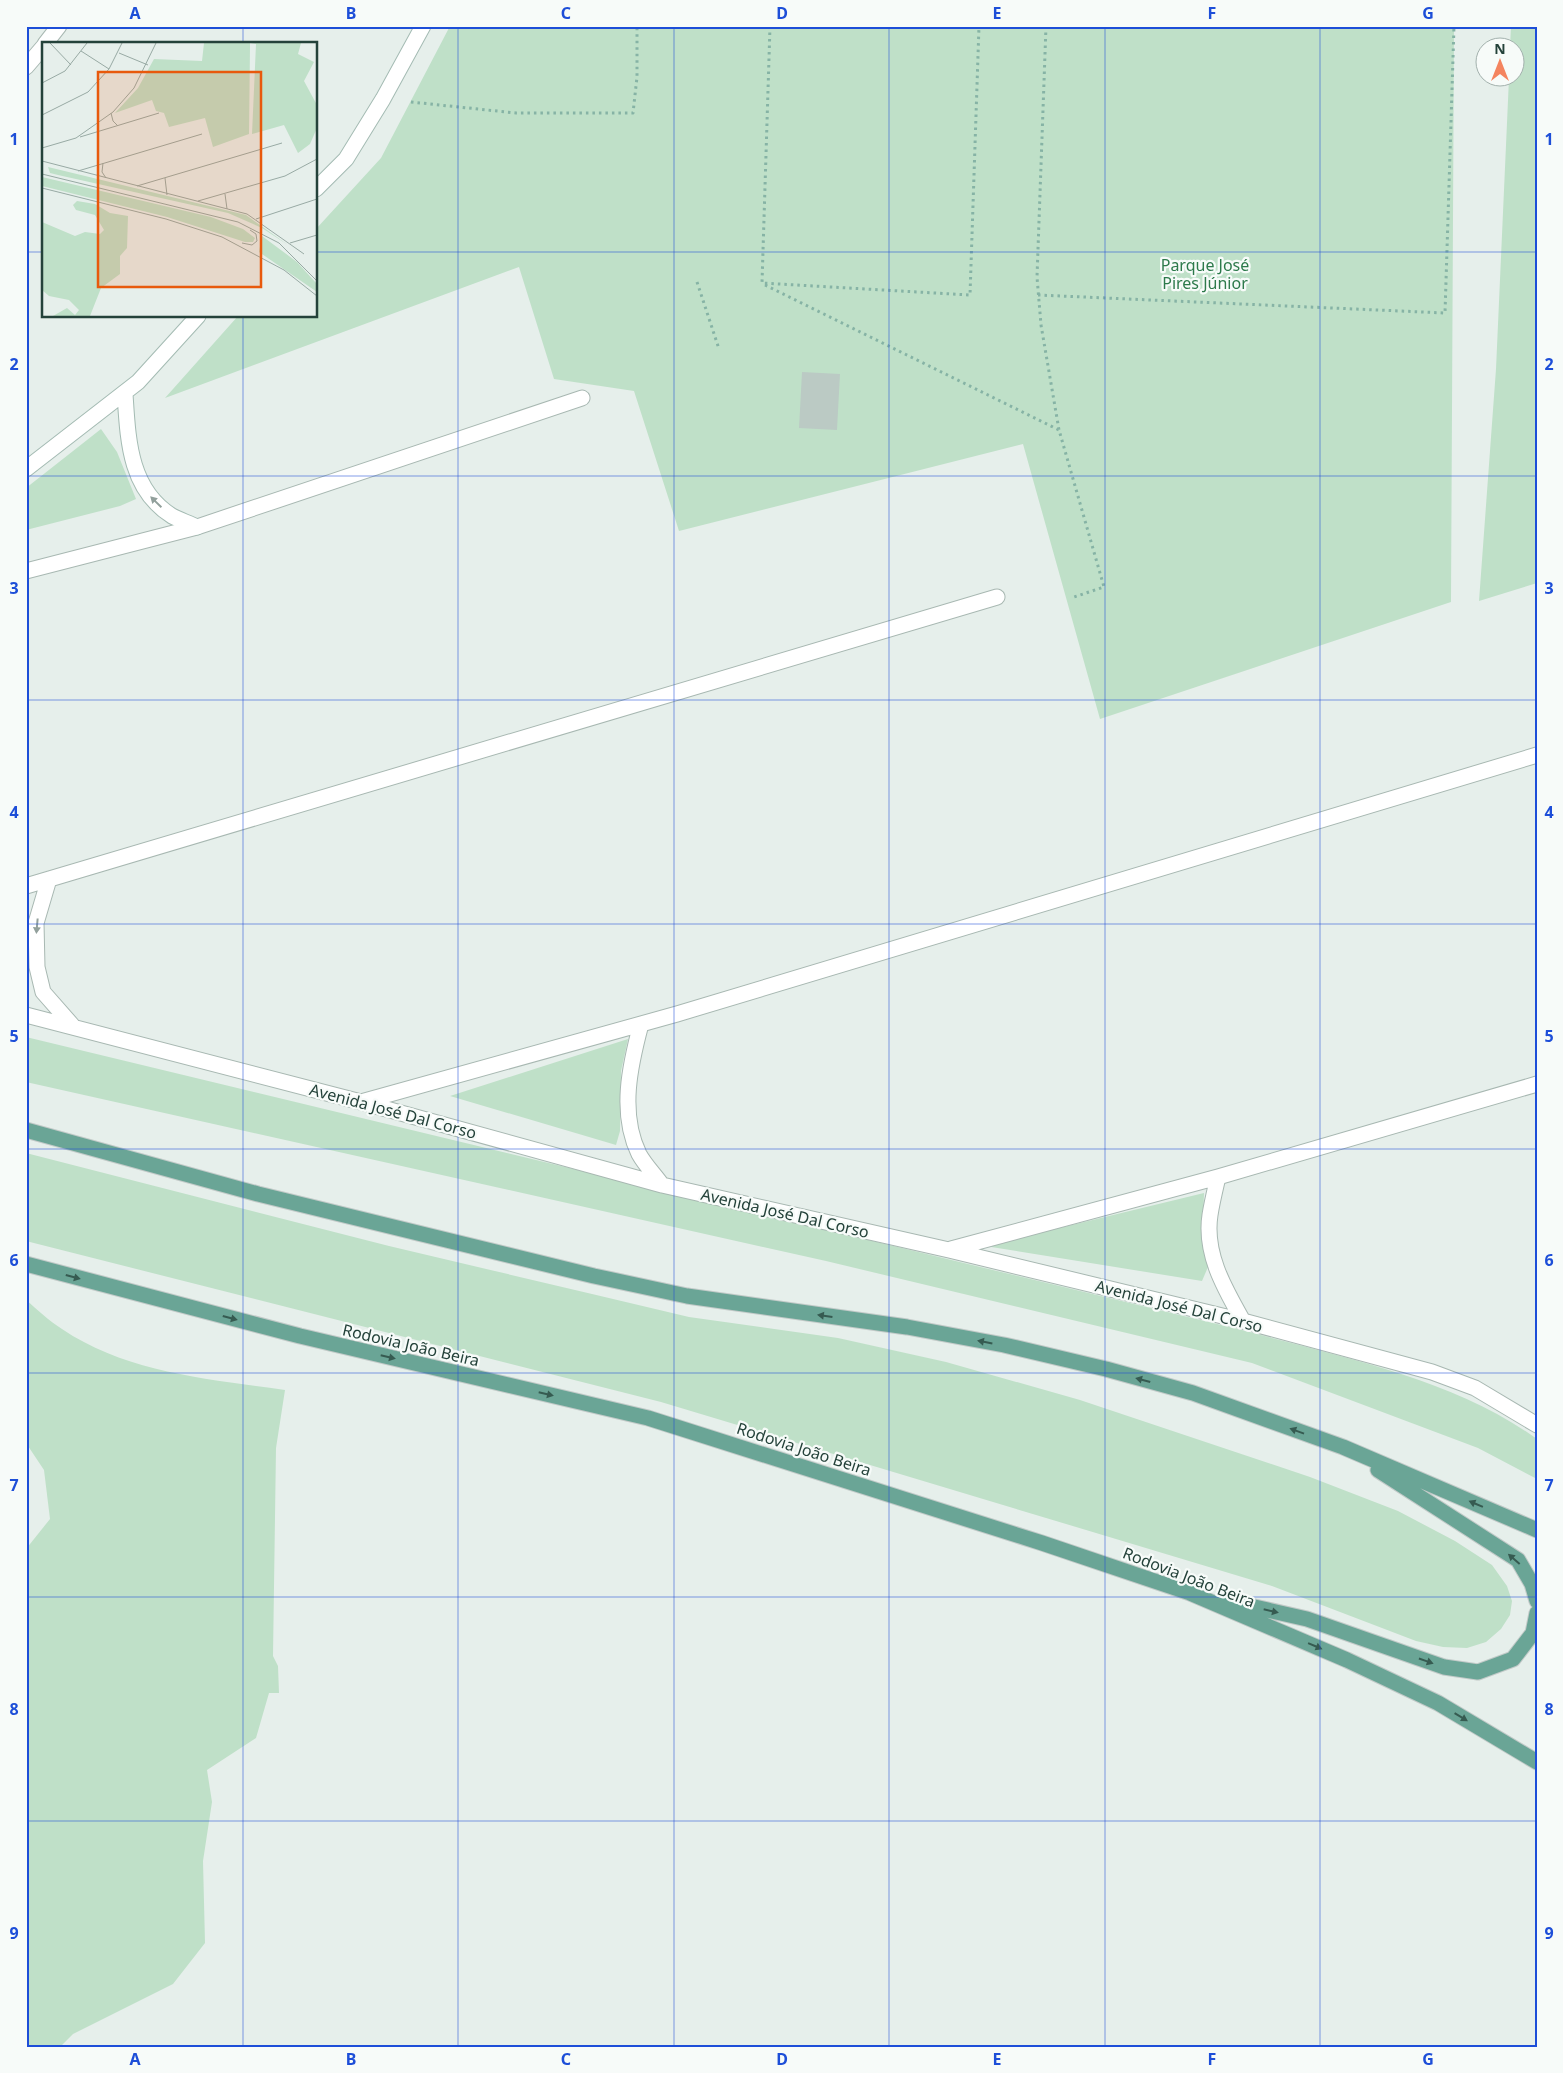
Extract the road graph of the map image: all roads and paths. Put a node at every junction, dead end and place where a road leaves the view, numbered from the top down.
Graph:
1 (59, 26) edge
2 (423, 26) edge
3 (637, 26) edge
4 (770, 26) edge
5 (980, 26) edge
6 (1046, 26) edge
7 (1454, 26) edge
8 (46, 42) edge
9 (42, 47) edge
10 (26, 67) edge
11 (384, 99) junction
12 (318, 187) edge
13 (696, 282) dead end
14 (762, 283) junction
15 (1038, 296) junction
16 (196, 318) edge
17 (719, 349) dead end
18 (125, 394) junction
19 (582, 398) dead end
20 (1059, 430) junction
21 (26, 469) edge
22 (197, 527) junction
23 (26, 571) edge
24 (997, 597) dead end
25 (1071, 598) dead end
26 (1537, 755) edge
27 (49, 879) junction
28 (26, 886) edge
29 (26, 1015) edge
30 (641, 1024) junction
31 (72, 1026) junction
32 (1537, 1084) edge
33 (361, 1102) junction
34 (26, 1130) edge
35 (1218, 1177) junction
36 (662, 1185) junction
37 (949, 1250) junction
38 (26, 1264) edge
39 (1243, 1321) junction
40 (1537, 1411) edge
41 (1521, 1416) junction
42 (1537, 1425) edge
43 (1343, 1447) junction
44 (1537, 1530) edge
45 (1190, 1593) junction
46 (1537, 1601) edge
47 (1537, 1613) edge
48 (1537, 1762) edge

1 - 8 street
2 - 11 street
3 - 11 path
4 - 14 path
5 - 14 path
6 - 15 path
7 - 15 path
9 - 10 street
11 - 12 street
13 - 17 path
14 - 20 path
15 - 20 path
16 - 18 street
18 - 21 street
22 -> 18 street
19 - 22 street
20 - 25 path
22 - 23 street
24 - 27 street
26 - 30 street
27 - 28 street
27 -> 31 street
29 - 31 street, Avenida José Dal Corso
30 - 33 street
30 - 36 street
31 - 33 street, Avenida José Dal Corso
32 - 35 street
33 - 36 street, Avenida José Dal Corso
43 -> 34 main road
35 - 37 street
35 - 39 street
36 - 37 street, Avenida José Dal Corso
37 - 39 street, Avenida José Dal Corso
38 -> 45 main road, Rodovia João Beira
39 - 41 street, Avenida José Dal Corso
40 - 41 street
41 - 42 street, Avenida José Dal Corso
44 -> 43 main road
46 -> 43 main road
45 -> 47 main road
45 -> 48 main road, Rodovia João Beira

